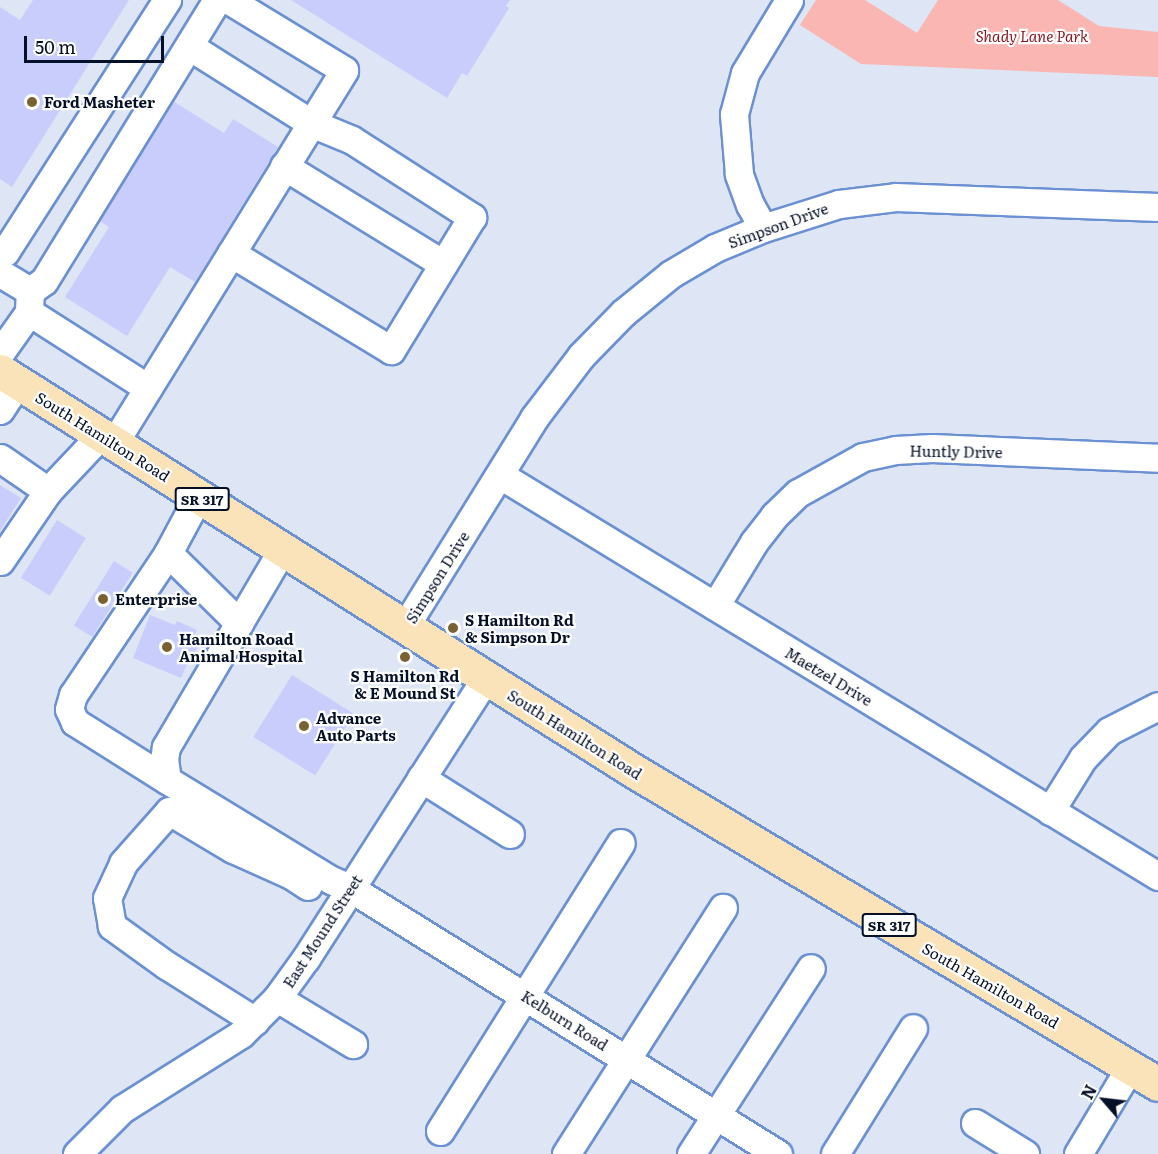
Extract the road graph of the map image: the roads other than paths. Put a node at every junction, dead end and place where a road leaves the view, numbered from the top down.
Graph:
1 (167, 0) edge
2 (217, 0) edge
3 (229, 0) edge
4 (789, 0) edge
5 (189, 46) junction
6 (312, 123) junction
7 (284, 166) junction
8 (1158, 207) edge
9 (763, 228) junction
10 (0, 254) edge
11 (231, 254) junction
12 (443, 264) junction
13 (0, 273) edge
14 (29, 302) junction
15 (0, 353) edge
16 (9, 376) edge
17 (148, 388) junction
18 (0, 410) edge
19 (107, 439) junction
20 (0, 458) edge
21 (1158, 458) edge
22 (500, 476) junction
23 (48, 491) junction
24 (198, 497) junction
25 (282, 550) junction
26 (168, 553) junction
27 (0, 561) edge
28 (715, 606) junction
29 (239, 623) junction
30 (404, 628) junction
31 (485, 679) junction
32 (1158, 706) edge
33 (421, 778) junction
34 (167, 780) junction
35 (1050, 811) junction
36 (510, 834) dead end
37 (621, 843) dead end
38 (1158, 876) edge
39 (345, 897) junction
40 (723, 908) dead end
41 (810, 968) dead end
42 (525, 995) junction
43 (277, 998) junction
44 (255, 1021) junction
45 (913, 1028) dead end
46 (353, 1044) dead end
47 (625, 1058) junction
48 (1130, 1067) junction
49 (1158, 1084) edge
50 (715, 1115) junction
51 (975, 1123) dead end
52 (440, 1131) dead end
53 (77, 1154) edge
54 (566, 1154) edge
55 (691, 1154) edge
56 (778, 1154) edge
57 (834, 1154) edge
58 (1026, 1154) edge
59 (1078, 1154) edge

1 - 10 street
2 - 5 street
3 - 6 street
4 - 9 street
5 - 6 street
5 - 14 street
6 - 7 street
6 - 12 street
7 - 11 street
7 - 12 street
8 - 9 street, Simpson Drive
9 - 22 street, Simpson Drive
11 - 12 street
11 - 17 street
13 - 14 street
14 - 15 street
14 - 17 street
16 - 18 street
16 - 19 main road, South Hamilton Road / SR 317
17 - 19 street
19 - 23 street
19 - 24 main road, South Hamilton Road / SR 317
20 - 23 street
21 - 28 street, Huntly Drive
22 - 28 street, Maetzel Drive
22 - 30 street, Simpson Drive
23 - 27 street
24 - 25 main road, South Hamilton Road / SR 317
24 - 26 street
25 - 29 street
25 - 30 main road, South Hamilton Road / SR 317
26 - 29 street
26 - 34 street
28 - 35 street, Maetzel Drive
29 - 34 street
30 - 31 main road, South Hamilton Road / SR 317
31 - 33 street, East Mound Street
31 - 48 main road, South Hamilton Road / SR 317
32 - 35 street
33 - 36 street
33 - 39 street, East Mound Street
34 - 39 street
35 - 38 street, Maetzel Drive
37 - 42 street
39 - 42 street, Kelburn Road
39 - 43 street, East Mound Street
39 - 44 street
40 - 47 street
41 - 50 street
42 - 47 street, Kelburn Road
42 - 52 street
43 - 44 street, East Mound Street
43 - 46 street
44 - 53 street, East Mound Street
45 - 57 street
47 - 50 street, Kelburn Road
47 - 54 street
48 - 49 main road, South Hamilton Road / SR 317
48 - 59 street
50 - 55 street
50 - 56 street, Kelburn Road
51 - 58 street

